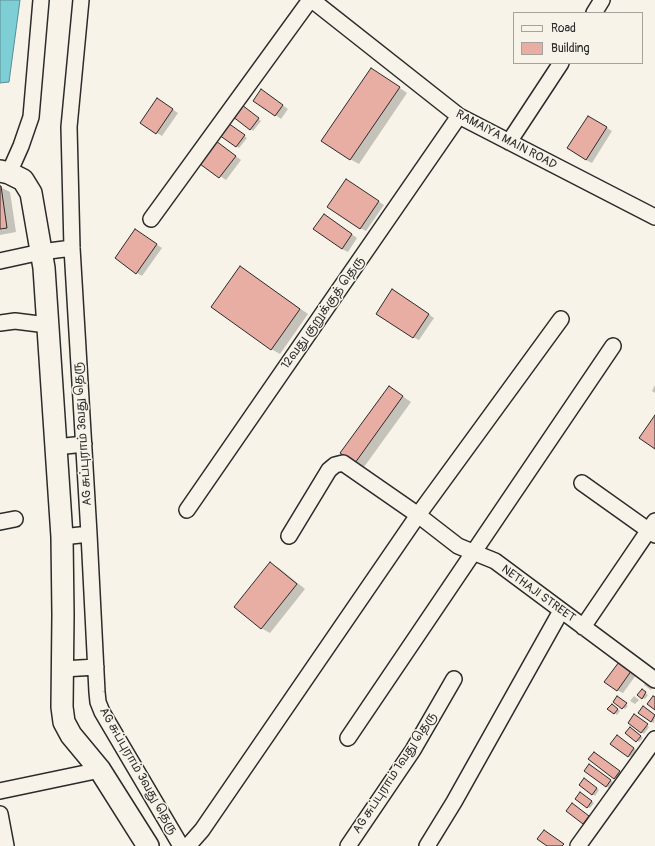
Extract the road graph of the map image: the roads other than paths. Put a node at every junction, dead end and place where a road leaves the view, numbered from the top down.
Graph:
1 (41, 0) edge
2 (81, 0) edge
3 (311, 0) edge
4 (602, 0) edge
5 (595, 12) edge
6 (560, 64) edge
7 (459, 116) junction
8 (510, 142) junction
9 (5, 172) edge
10 (655, 218) edge
11 (151, 219) dead end
12 (57, 250) junction
13 (0, 261) edge
14 (561, 320) dead end
15 (0, 323) edge
16 (47, 325) junction
17 (613, 346) dead end
18 (71, 445) junction
19 (582, 483) dead end
20 (187, 510) dead end
21 (418, 515) junction
22 (653, 529) edge
23 (77, 535) junction
24 (289, 536) dead end
25 (474, 552) junction
26 (561, 610) junction
27 (583, 627) junction
28 (81, 668) junction
29 (454, 679) dead end
30 (655, 680) edge
31 (348, 738) dead end
32 (655, 739) edge
33 (100, 770) junction
34 (0, 791) edge
35 (0, 814) edge
36 (6, 846) edge
37 (148, 846) edge
38 (181, 846) edge
39 (188, 846) edge
40 (348, 846) edge
41 (427, 846) edge
42 (578, 846) edge

1 - 9 street
2 - 12 street, AG சுப்புராம் 3வது தெரு
3 - 7 street, RAMAIYA MAIN ROAD
3 - 11 street
4 - 5 street
6 - 8 street
7 - 8 street, RAMAIYA MAIN ROAD
7 - 20 street, 12வது குறுக்குத் தெரு
8 - 10 street, RAMAIYA MAIN ROAD
9 - 12 street
12 - 13 street
12 - 16 street
12 - 18 street, AG சுப்புராம் 3வது தெரு
14 - 21 street
15 - 16 street
16 - 18 street
17 - 25 street
18 - 23 street
18 - 23 street, AG சுப்புராம் 3வது தெரு
19 - 22 street
21 - 24 street, NETHAJI STREET
21 - 25 street, NETHAJI STREET
21 - 39 street
22 - 27 street
23 - 28 street
23 - 28 street, AG சுப்புராம் 3வது தெரு
25 - 26 street, NETHAJI STREET
25 - 31 street
26 - 27 street, NETHAJI STREET
26 - 41 street
27 - 30 street, NETHAJI STREET
28 - 33 street
28 - 38 street, AG சுப்புராம் 3வது தெரு
29 - 40 street, AG சுப்புராம் 1வது தெரு
32 - 42 street
33 - 34 street
33 - 37 street
35 - 36 street

